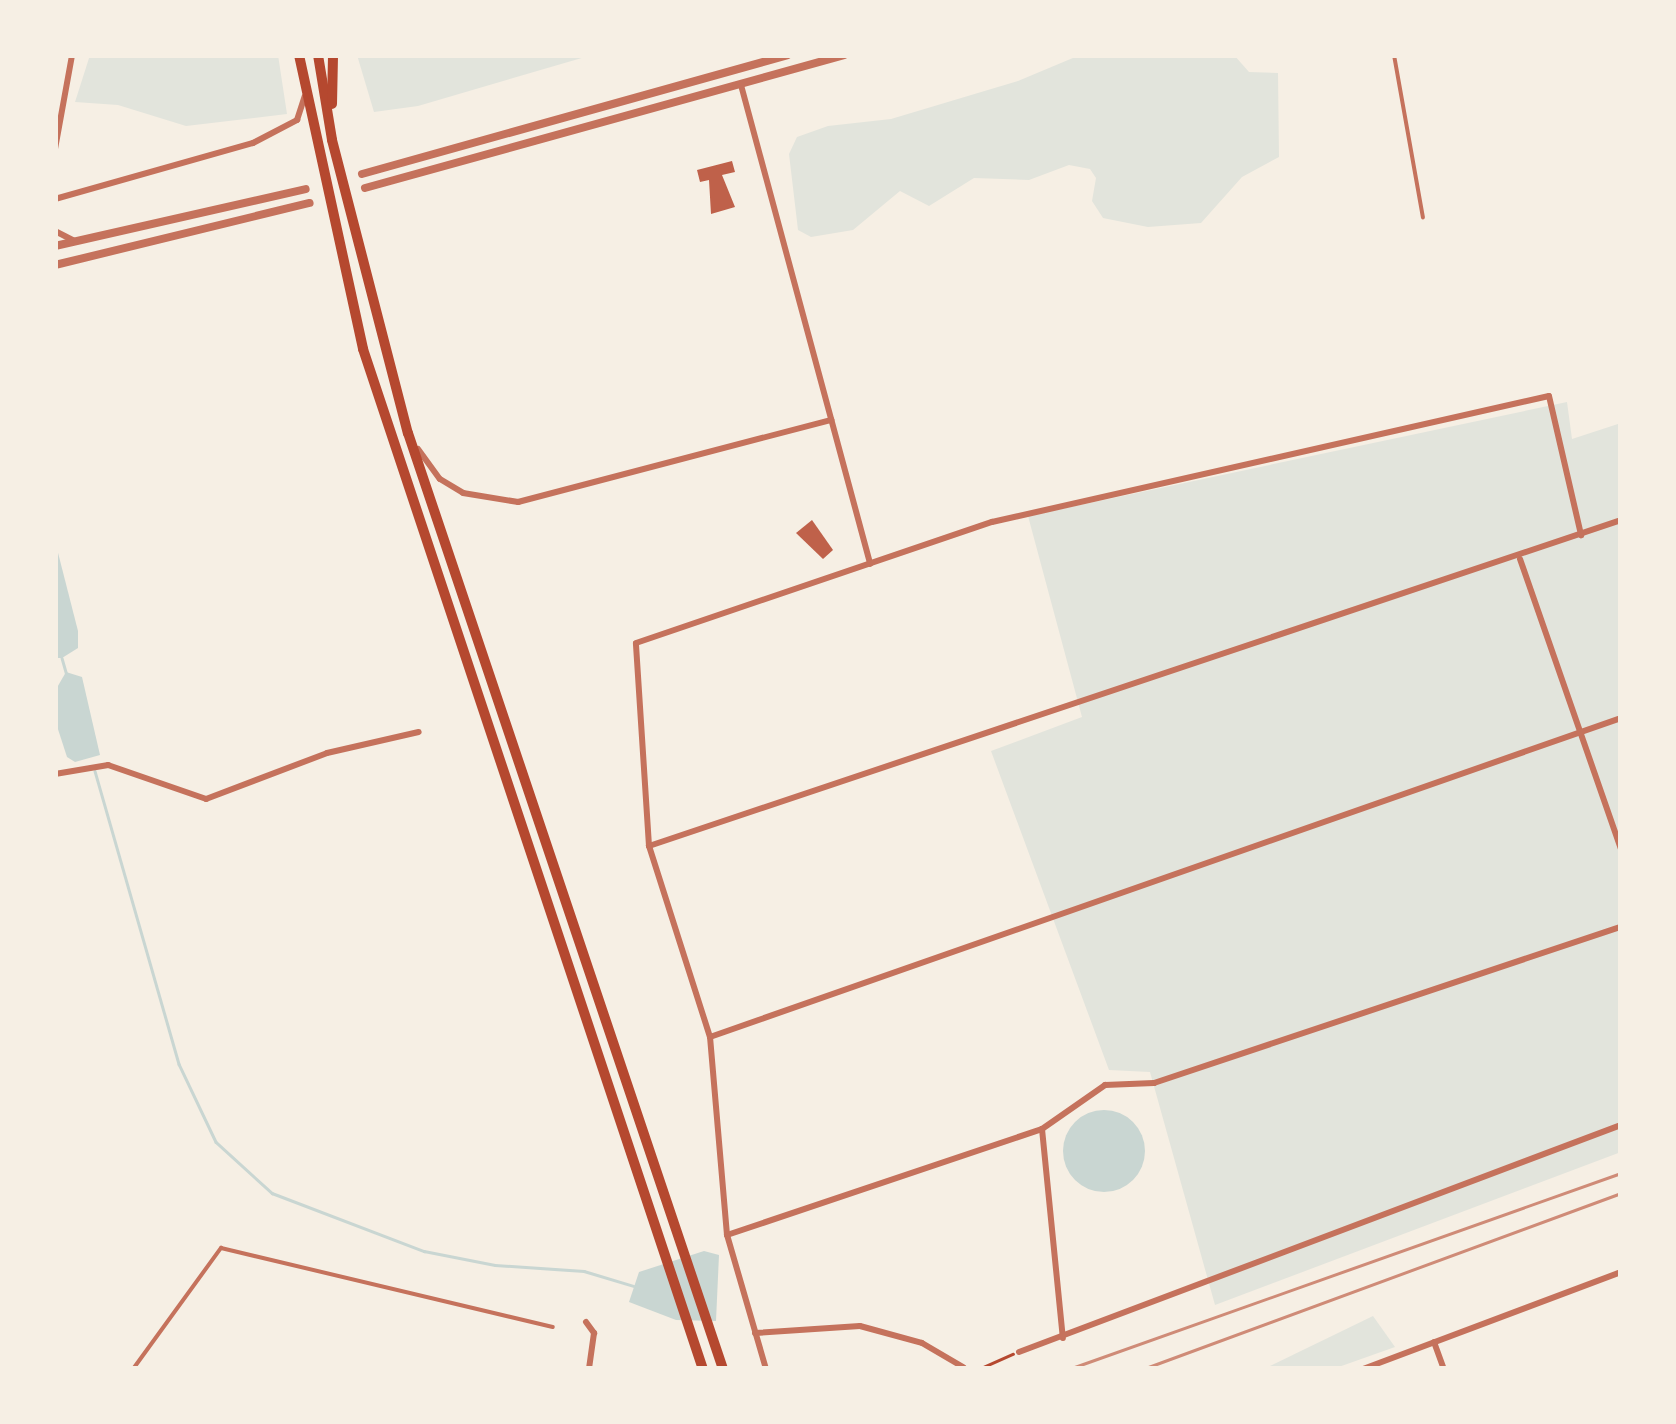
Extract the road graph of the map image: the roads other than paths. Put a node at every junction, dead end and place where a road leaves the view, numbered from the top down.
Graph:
1 (72, 55) edge
2 (299, 55) edge
3 (318, 55) edge
4 (334, 55) edge
5 (788, 55) edge
6 (844, 55) edge
7 (1394, 55) edge
8 (741, 85) junction
9 (306, 90) junction
10 (332, 140) junction
11 (55, 149) edge
12 (362, 174) dead end
13 (365, 188) dead end
14 (306, 189) dead end
15 (55, 199) edge
16 (310, 203) dead end
17 (1424, 217) dead end
18 (55, 232) edge
19 (76, 241) junction
20 (55, 246) edge
21 (55, 265) edge
22 (831, 420) junction
23 (408, 433) junction
24 (1621, 520) edge
25 (1581, 535) junction
26 (1520, 559) junction
27 (870, 564) junction
28 (1621, 718) edge
29 (419, 732) dead end
30 (1580, 732) junction
31 (55, 774) edge
32 (649, 846) junction
33 (1621, 849) edge
34 (1621, 927) edge
35 (710, 1036) junction
36 (1621, 1125) edge
37 (1042, 1129) junction
38 (727, 1235) junction
39 (1621, 1272) edge
40 (586, 1322) dead end
41 (553, 1327) dead end
42 (754, 1332) junction
43 (1063, 1338) junction
44 (1434, 1342) junction
45 (1019, 1352) road end
46 (963, 1367) edge
47 (133, 1369) edge
48 (589, 1369) edge
49 (704, 1369) edge
50 (723, 1369) edge
51 (766, 1369) edge
52 (1364, 1369) edge
53 (1444, 1369) edge

1 - 11 street
2 - 9 main road
3 - 10 main road
4 - 10 main road
5 - 12 street
6 - 8 street
7 - 17 lane
8 - 13 street
8 - 22 street
9 - 15 street
9 - 49 main road
10 - 23 main road
14 - 19 street
16 - 21 street
18 - 19 street
19 - 20 street
22 - 23 street
22 - 27 street
23 - 50 main road
24 - 25 street
25 - 26 street
25 - 27 street
26 - 30 street
26 - 32 street
27 - 32 street
28 - 30 street
29 - 31 street
30 - 33 street
30 - 35 street
32 - 35 street
34 - 37 street
35 - 38 street
36 - 43 street
37 - 38 street
37 - 43 street
38 - 42 street
39 - 44 street
40 - 48 street
41 - 47 lane
42 - 46 street
42 - 51 street
43 - 45 street
44 - 52 street
44 - 53 street

